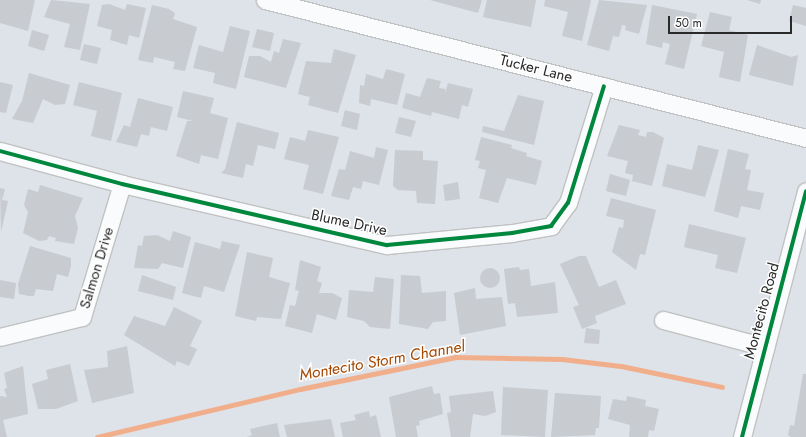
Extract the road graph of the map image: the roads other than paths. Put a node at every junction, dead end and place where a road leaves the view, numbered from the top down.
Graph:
1 (265, 0) edge
2 (604, 86) junction
3 (806, 138) edge
4 (0, 151) edge
5 (122, 184) junction
6 (806, 190) edge
7 (663, 320) dead end
8 (0, 337) edge
9 (765, 347) junction
10 (742, 437) edge

1 - 2 street, Tucker Lane
2 - 3 street, Tucker Lane
2 - 5 street, Blume Drive
4 - 5 street, Blume Drive
5 - 8 street, Salmon Drive
6 - 9 street, Montecito Road
7 - 9 street
9 - 10 street, Montecito Road

